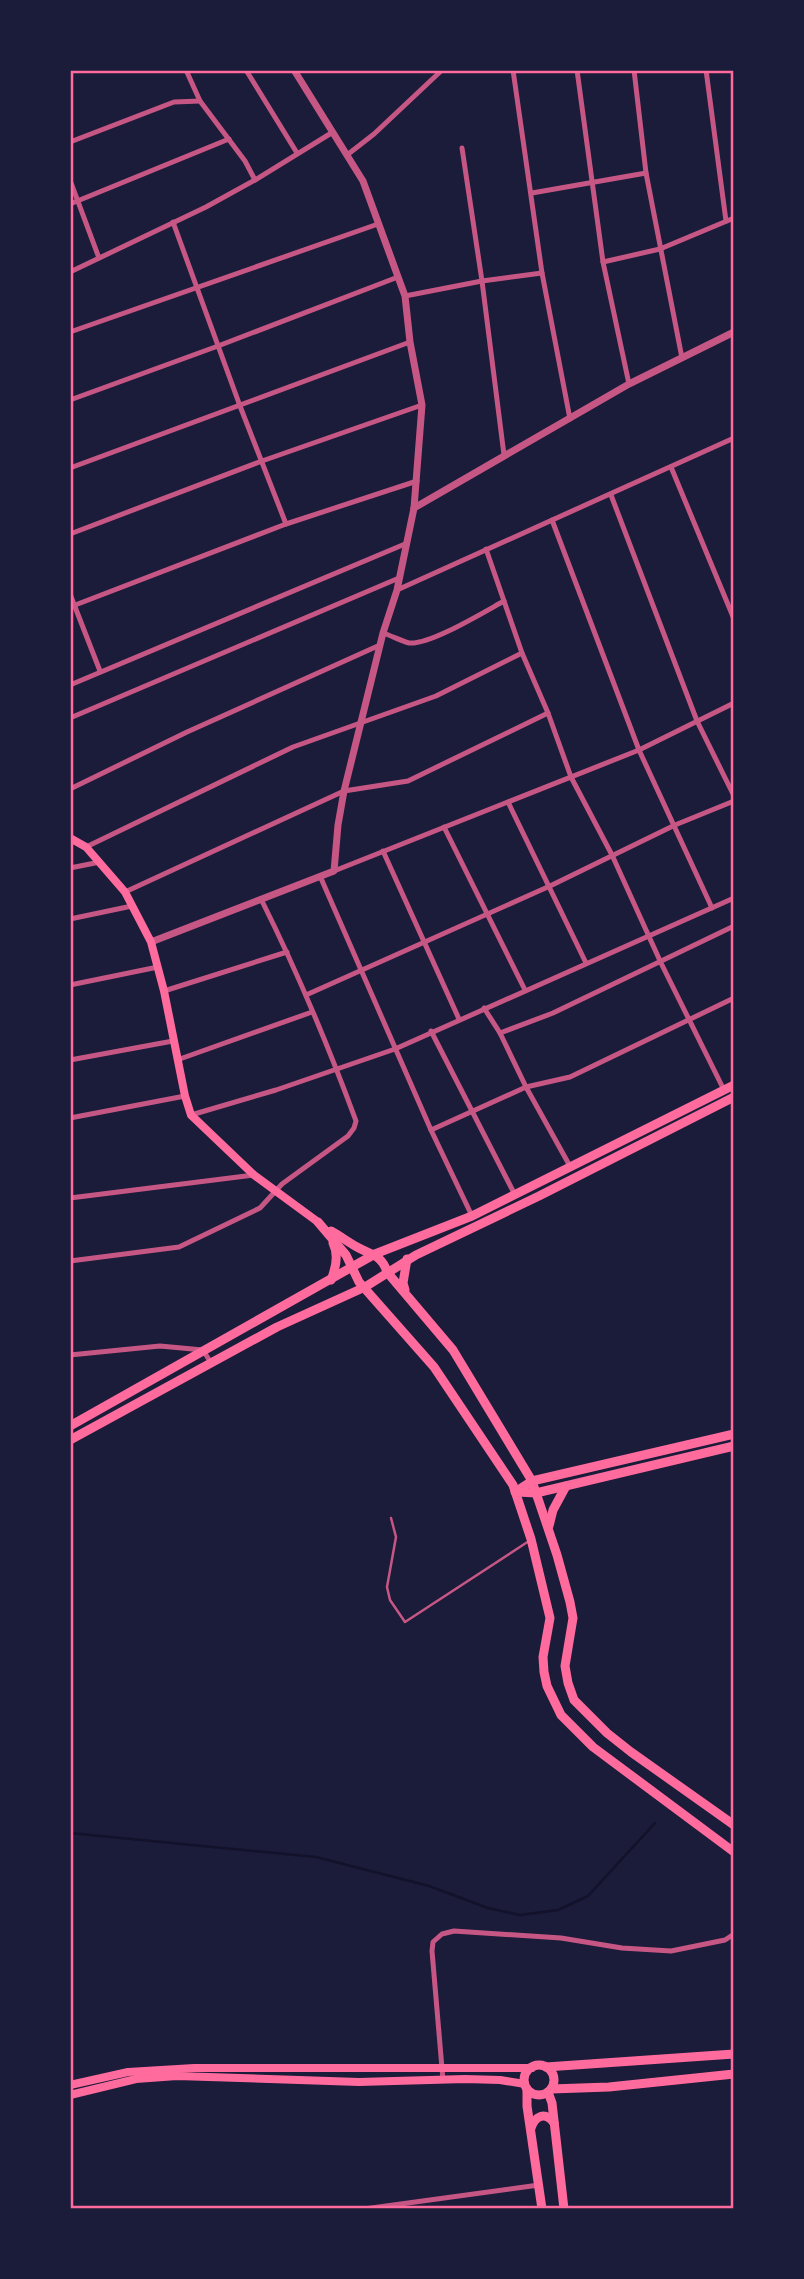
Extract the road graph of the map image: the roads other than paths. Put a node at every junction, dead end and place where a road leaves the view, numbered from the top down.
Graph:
1 (186, 70) edge
2 (246, 70) edge
3 (294, 70) edge
4 (442, 70) edge
5 (513, 70) edge
6 (577, 70) edge
7 (634, 70) edge
8 (706, 70) edge
9 (200, 101) junction
10 (333, 132) junction
11 (229, 139) junction
12 (70, 142) edge
13 (462, 149) dead end
14 (296, 153) junction
15 (347, 155) junction
16 (646, 173) junction
17 (70, 180) edge
18 (255, 180) junction
19 (592, 183) junction
20 (532, 193) junction
21 (78, 200) junction
22 (70, 204) edge
23 (734, 218) edge
24 (726, 221) junction
25 (173, 222) junction
26 (379, 224) junction
27 (660, 249) junction
28 (99, 258) junction
29 (603, 262) junction
30 (70, 272) edge
31 (542, 273) junction
32 (398, 277) junction
33 (482, 281) junction
34 (196, 287) junction
35 (405, 296) junction
36 (70, 332) edge
37 (734, 332) edge
38 (410, 342) junction
39 (218, 346) junction
40 (682, 358) junction
41 (629, 384) junction
42 (70, 400) edge
43 (422, 405) junction
44 (240, 406) junction
45 (570, 419) junction
46 (734, 438) edge
47 (504, 454) junction
48 (262, 461) junction
49 (671, 467) junction
50 (70, 468) edge
51 (417, 481) junction
52 (611, 495) junction
53 (414, 508) junction
54 (552, 520) junction
55 (286, 524) junction
56 (70, 534) edge
57 (405, 544) junction
58 (486, 549) junction
59 (399, 578) junction
60 (397, 590) junction
61 (70, 594) edge
62 (504, 601) junction
63 (72, 606) edge
64 (734, 619) edge
65 (383, 633) junction
66 (380, 645) junction
67 (522, 653) junction
68 (100, 671) junction
69 (70, 685) edge
70 (734, 704) edge
71 (548, 713) junction
72 (70, 718) edge
73 (697, 721) junction
74 (361, 724) junction
75 (639, 750) junction
76 (571, 777) junction
77 (70, 789) edge
78 (344, 791) junction
79 (734, 799) edge
80 (508, 802) junction
81 (675, 825) junction
82 (444, 827) junction
83 (70, 838) edge
84 (86, 847) junction
85 (383, 851) junction
86 (612, 855) junction
87 (100, 862) junction
88 (70, 868) edge
89 (334, 871) junction
90 (320, 876) junction
91 (550, 886) junction
92 (125, 892) junction
93 (734, 898) edge
94 (261, 899) junction
95 (132, 906) junction
96 (712, 908) junction
97 (487, 914) junction
98 (70, 919) edge
99 (734, 926) edge
100 (649, 934) junction
101 (151, 942) junction
102 (425, 942) junction
103 (287, 952) junction
104 (586, 963) junction
105 (661, 963) junction
106 (158, 967) junction
107 (362, 971) junction
108 (70, 985) edge
109 (525, 990) junction
110 (164, 991) junction
111 (306, 995) junction
112 (734, 998) edge
113 (484, 1008) junction
114 (312, 1012) junction
115 (459, 1019) junction
116 (689, 1020) junction
117 (431, 1031) junction
118 (500, 1032) junction
119 (173, 1041) junction
120 (395, 1049) junction
121 (70, 1060) edge
122 (177, 1060) junction
123 (337, 1070) junction
124 (734, 1085) edge
125 (526, 1087) junction
126 (724, 1090) junction
127 (185, 1097) junction
128 (734, 1097) edge
129 (471, 1112) junction
130 (191, 1115) junction
131 (70, 1118) edge
132 (431, 1130) junction
133 (571, 1168) junction
134 (254, 1175) junction
135 (275, 1192) junction
136 (515, 1195) junction
137 (70, 1198) edge
138 (472, 1216) junction
139 (318, 1222) junction
140 (375, 1254) junction
141 (407, 1259) junction
142 (70, 1261) edge
143 (353, 1267) junction
144 (387, 1272) junction
145 (330, 1282) junction
146 (365, 1287) junction
147 (407, 1295) junction
148 (203, 1350) junction
149 (70, 1356) edge
150 (211, 1363) junction
151 (70, 1426) edge
152 (734, 1434) edge
153 (70, 1440) edge
154 (734, 1446) edge
155 (532, 1481) junction
156 (566, 1486) junction
157 (515, 1492) junction
158 (537, 1493) junction
159 (391, 1518) dead end
160 (548, 1528) junction
161 (531, 1539) junction
162 (734, 1825) edge
163 (734, 1852) edge
164 (734, 1934) edge
165 (734, 2054) edge
166 (441, 2067) junction
167 (546, 2067) junction
168 (532, 2068) junction
169 (734, 2074) edge
170 (443, 2080) junction
171 (70, 2085) edge
172 (526, 2087) junction
173 (550, 2090) junction
174 (70, 2095) edge
175 (554, 2123) junction
176 (531, 2128) junction
177 (539, 2185) junction
178 (364, 2209) edge
179 (542, 2209) edge
180 (564, 2209) edge

1 - 9 street
2 - 14 street
3 - 10 street
4 - 15 street
5 - 20 street
6 - 19 street
7 - 16 street
8 - 24 street
9 - 11 street
9 - 12 street
10 - 14 street
10 - 15 street
11 - 18 street
11 - 21 street
13 - 33 street
14 - 18 street
15 - 26 street
16 - 19 street
16 - 27 street
17 - 21 street
18 - 25 street
19 - 20 street
19 - 29 street
20 - 31 street
21 - 22 street
21 - 28 street
23 - 24 street
24 - 27 street
25 - 28 street
25 - 34 street
26 - 32 street
26 - 34 street
27 - 29 street
27 - 40 street
28 - 30 street
29 - 41 street
31 - 33 street
31 - 45 street
32 - 35 street
32 - 39 street
33 - 35 street
33 - 47 street
34 - 36 street
34 - 39 street
35 - 38 street
37 - 40 street
38 - 43 street
38 - 44 street
39 - 42 street
39 - 44 street
40 - 41 street
41 - 45 street
43 - 48 street
43 - 51 street
44 - 48 street
44 - 50 street
45 - 47 street
46 - 49 street
47 - 53 street
48 - 55 street
48 - 56 street
49 - 52 street
49 - 64 street
51 - 53 street
51 - 55 street
52 - 54 street
52 - 73 street
53 - 57 street
54 - 58 street
54 - 75 street
55 - 63 street
57 - 59 street
57 - 68 street
58 - 60 street
58 - 62 street
59 - 60 street
59 - 72 street
60 - 65 street
61 - 63 street
62 - 65 street
62 - 67 street
63 - 68 street
65 - 66 street
66 - 74 street
66 - 77 street
67 - 71 street
67 - 74 street
68 - 69 street
70 - 73 street
71 - 76 street
71 - 78 street
73 - 75 street
73 - 79 street
74 - 78 street
74 - 84 street
75 - 76 street
75 - 81 street
76 - 80 street
76 - 86 street
78 - 89 street
78 - 92 street
79 - 81 street
80 - 82 street
80 - 91 street
81 - 86 street
81 - 96 street
82 - 85 street
82 - 97 street
83 - 84 main road
84 - 87 main road
85 - 89 street
85 - 102 street
86 - 91 street
86 - 100 street
87 - 88 street
87 - 92 main road
89 - 90 street
90 - 94 street
90 - 107 street
91 - 97 street
91 - 104 street
92 - 95 main road
93 - 96 street
94 - 101 street
94 - 103 street
95 - 98 street
95 - 101 main road
96 - 100 street
97 - 102 street
97 - 109 street
99 - 105 street
100 - 104 street
100 - 105 street
101 - 106 main road
102 - 107 street
102 - 115 street
103 - 110 street
103 - 111 street
104 - 109 street
105 - 116 street
105 - 118 street
106 - 108 street
106 - 110 main road
107 - 111 street
107 - 120 street
109 - 113 street
110 - 119 main road
111 - 114 street
112 - 116 street
113 - 115 street
113 - 118 street
114 - 122 street
114 - 123 street
115 - 117 street
116 - 125 street
116 - 126 street
117 - 120 street
117 - 129 street
118 - 125 street
119 - 121 street
119 - 122 main road
120 - 123 street
120 - 132 street
122 - 127 main road
123 - 130 street
123 - 135 street
124 - 126 main road
125 - 129 street
125 - 133 street
126 - 133 main road
127 - 130 main road
127 - 131 street
128 - 141 main road
129 - 132 street
129 - 136 street
130 - 134 main road
132 - 138 street
133 - 136 main road
134 - 135 main road
134 - 137 street
135 - 139 main road
135 - 142 street
136 - 138 main road
138 - 140 main road
139 - 140 main road
139 - 143 main road
139 - 145 main road
140 - 143 main road
140 - 144 main road
141 - 144 main road
141 - 147 main road
143 - 145 main road
143 - 146 main road
144 - 146 main road
144 - 147 main road
145 - 148 main road
146 - 150 main road
146 - 157 main road
147 - 155 main road
148 - 149 street
148 - 150 street
148 - 151 main road
150 - 153 main road
152 - 155 main road
154 - 156 main road
155 - 157 main road
155 - 158 main road
156 - 158 main road
156 - 160 main road
157 - 158 main road
157 - 161 main road
158 - 160 main road
159 - 161 lane
160 - 162 main road
161 - 163 main road
164 - 166 street
165 - 167 main road
166 - 168 main road
166 - 170 street
166 - 171 main road
167 - 168 main road
167 - 173 main road
168 - 172 main road
169 - 173 main road
170 - 172 main road
170 - 174 main road
172 - 173 main road
172 - 176 main road
173 - 175 main road
175 - 176 main road
175 - 180 main road
176 - 177 main road
177 - 178 street
177 - 179 main road

